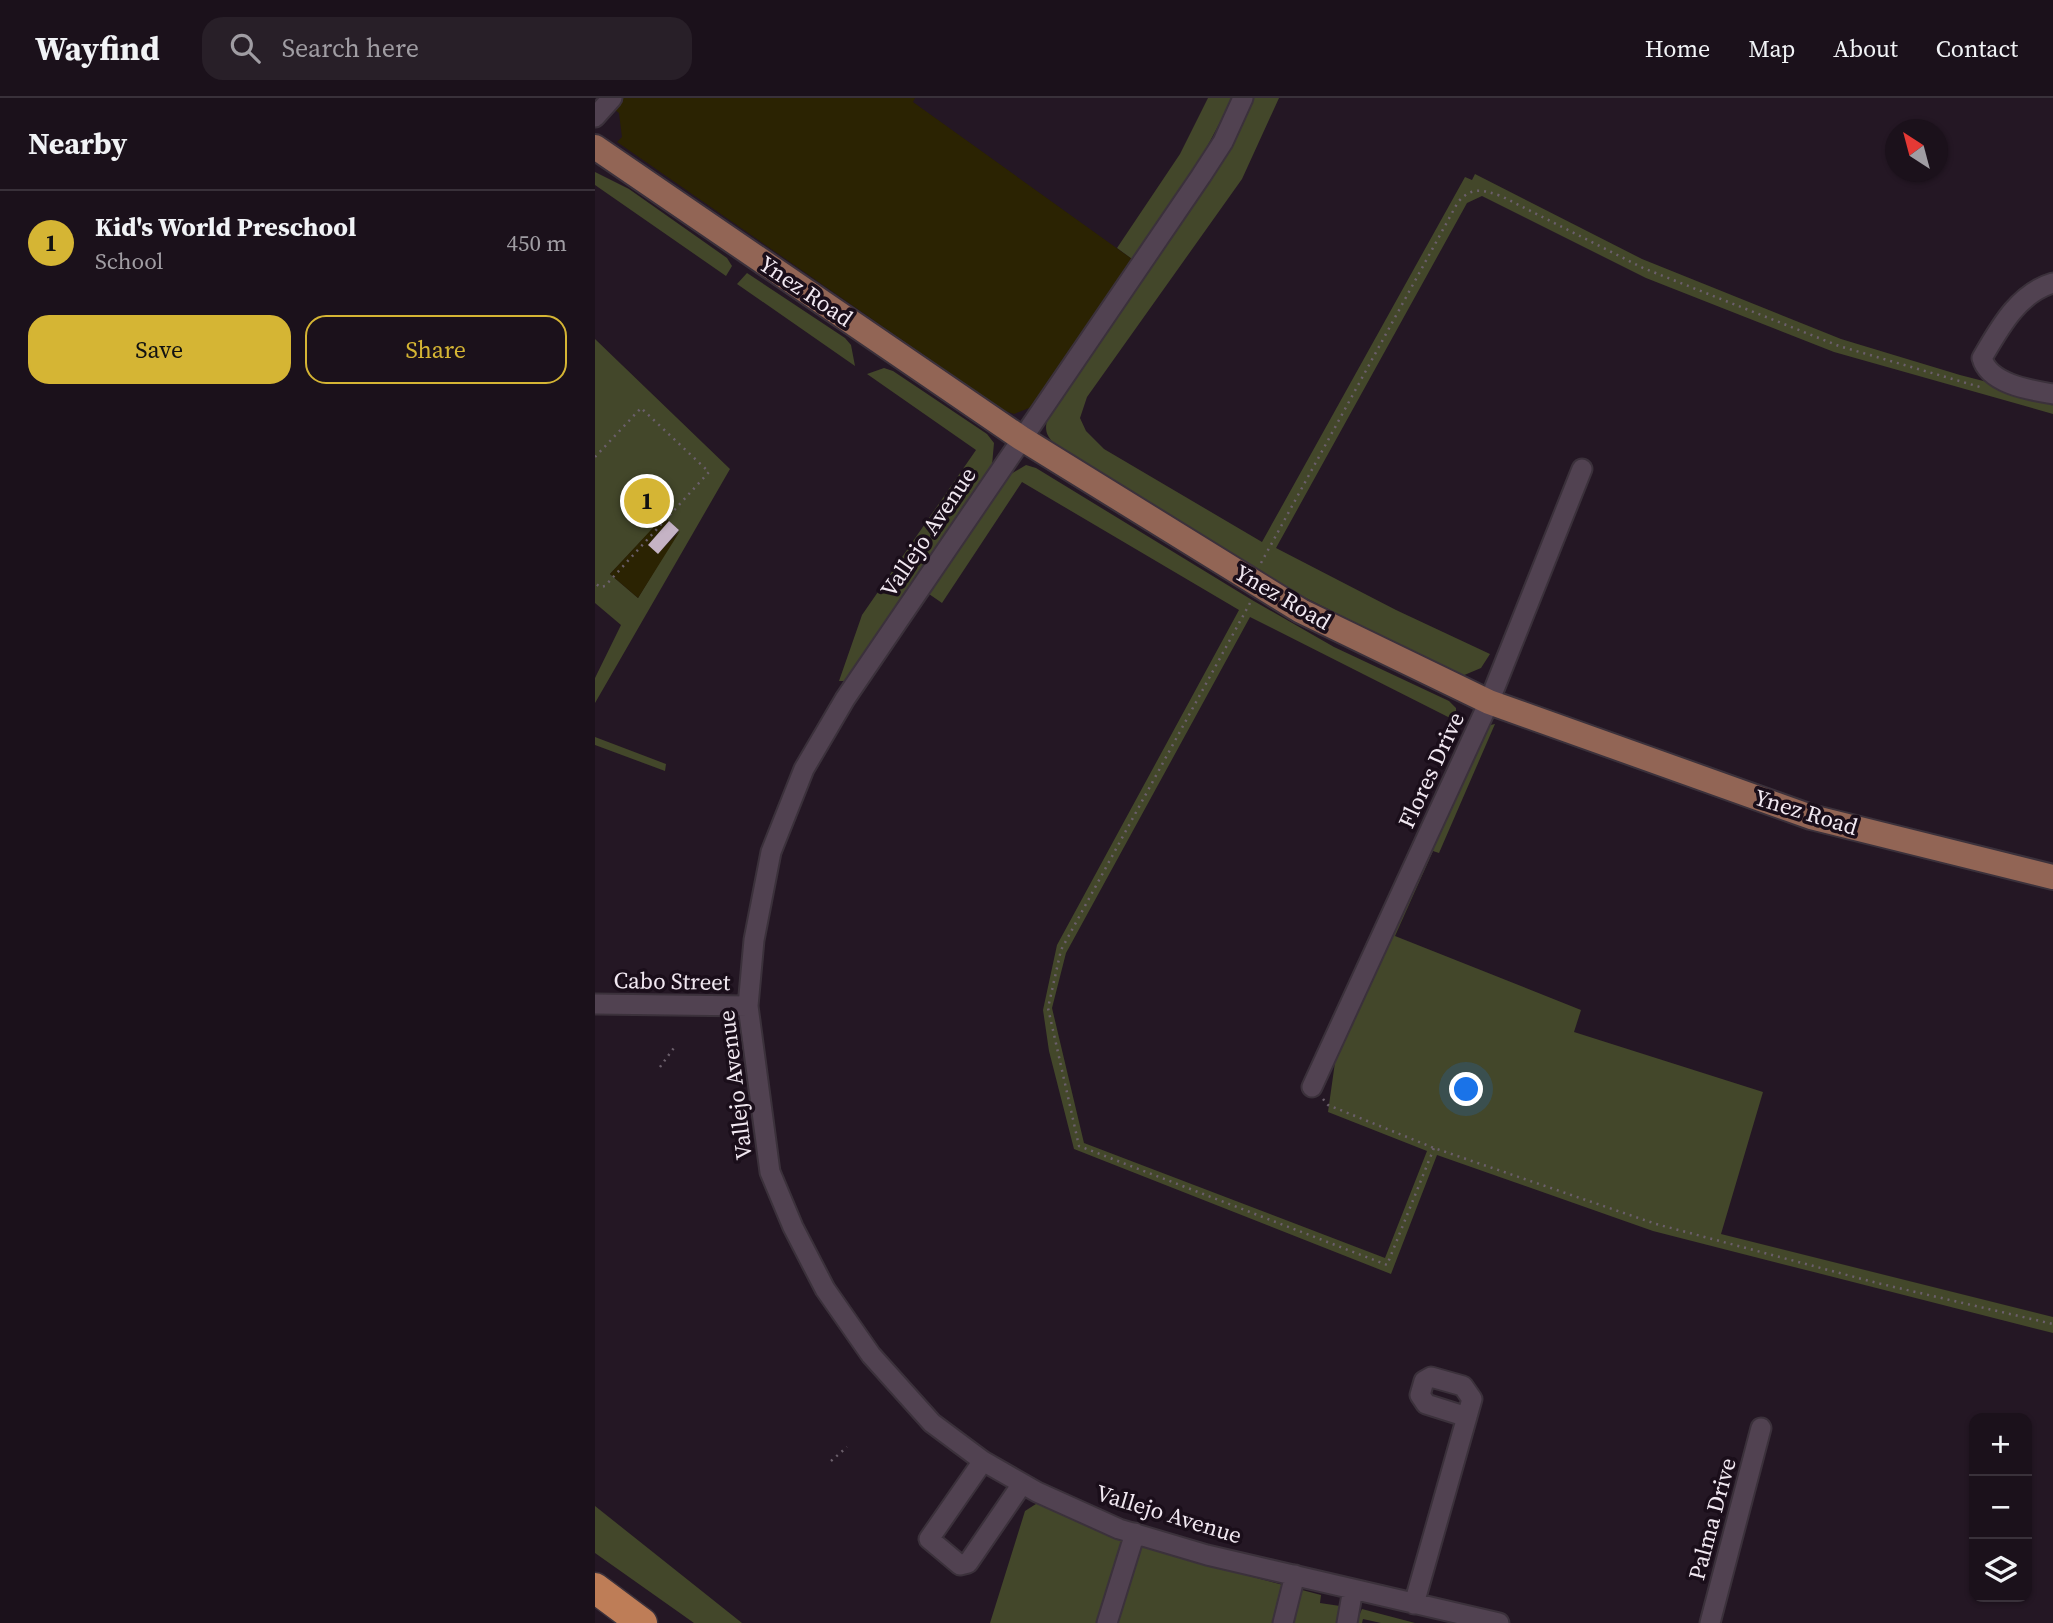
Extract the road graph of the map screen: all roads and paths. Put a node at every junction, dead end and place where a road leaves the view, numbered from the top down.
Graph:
1 (612, 98) edge
2 (1243, 98) edge
3 (595, 117) edge
4 (595, 147) edge
5 (2053, 283) edge
6 (2053, 394) edge
7 (1021, 438) junction
8 (595, 457) edge
9 (1582, 469) dead end
10 (595, 583) edge
11 (1489, 702) junction
12 (2053, 877) edge
13 (595, 1004) edge
14 (748, 1006) junction
15 (676, 1045) dead end
16 (660, 1067) dead end
17 (1312, 1087) joint
18 (2053, 1324) edge
19 (1467, 1417) dead end
20 (1761, 1428) dead end
21 (847, 1447) dead end
22 (831, 1461) dead end
23 (983, 1461) junction
24 (1022, 1484) junction
25 (1135, 1533) junction
26 (1295, 1575) junction
27 (595, 1588) edge
28 (1353, 1589) junction
29 (1414, 1604) junction
30 (640, 1620) edge
31 (1479, 1621) edge
32 (1107, 1623) edge
33 (1283, 1623) edge
34 (1347, 1623) edge
35 (1499, 1623) edge
36 (1710, 1623) edge

1 - 3 street
2 - 7 street, Vallejo Avenue
4 - 7 main road, Ynez Road
5 - 6 street
7 - 11 main road, Ynez Road
7 - 14 street, Vallejo Avenue
8 - 10 path
9 - 11 street, Flores Drive
11 - 12 main road, Ynez Road
11 - 17 street, Flores Drive
13 - 14 street, Cabo Street
14 - 23 street, Vallejo Avenue
15 - 16 path
17 - 18 path
19 - 29 street
20 - 36 street, Palma Drive
21 - 22 path
23 - 24 street, Vallejo Avenue
23 - 24 street
24 - 25 street, Vallejo Avenue
25 - 26 street, Vallejo Avenue
25 - 32 street
26 - 28 street, Vallejo Avenue
26 - 33 street
27 - 30 highway
28 - 29 street, Vallejo Avenue
28 - 34 street
29 - 31 street, Vallejo Avenue
31 - 35 street, Vallejo Avenue

